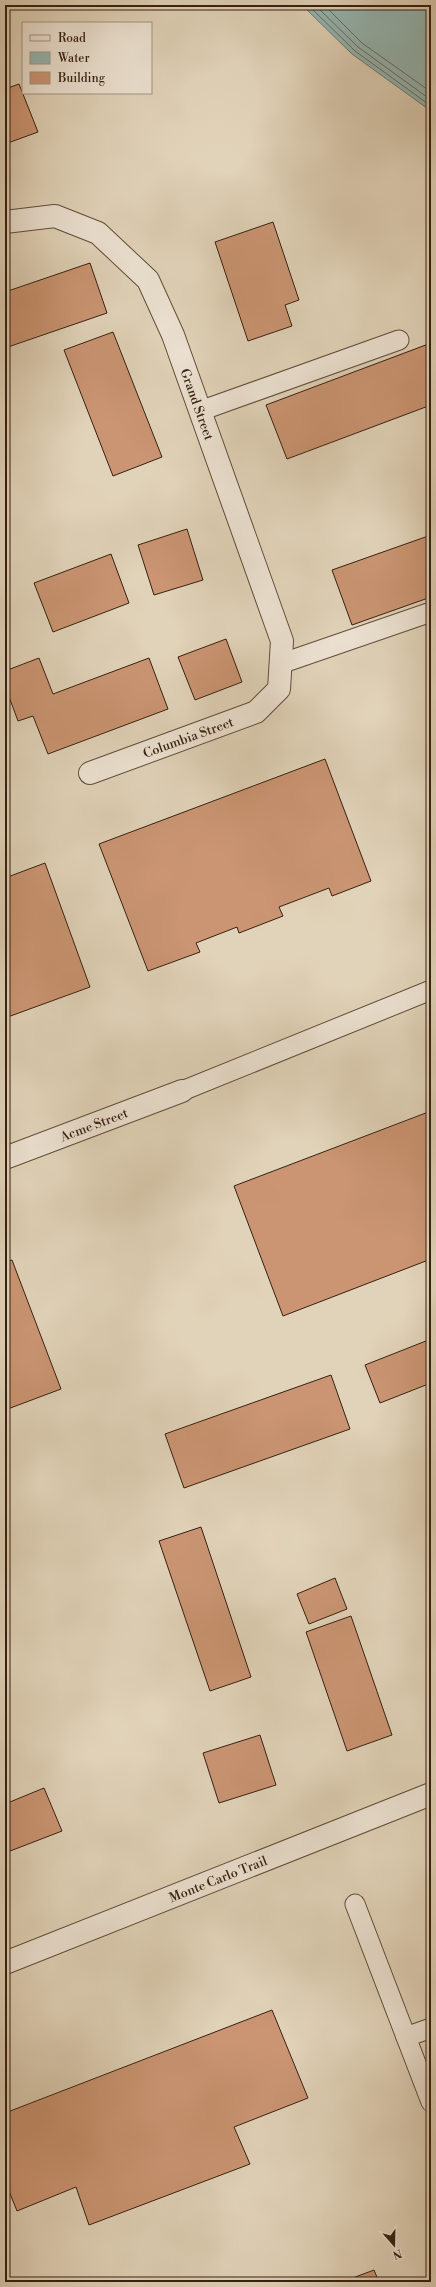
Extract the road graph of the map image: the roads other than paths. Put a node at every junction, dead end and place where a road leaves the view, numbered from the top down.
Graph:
1 (5, 222) edge
2 (399, 340) dead end
3 (200, 411) junction
4 (431, 612) edge
5 (280, 664) junction
6 (279, 689) joint
7 (90, 772) dead end
8 (431, 990) edge
9 (182, 1091) joint
10 (5, 1158) edge
11 (431, 1794) edge
12 (355, 1904) dead end
13 (5, 1963) edge
14 (431, 2028) edge
15 (406, 2037) junction
16 (431, 2102) edge

1 - 3 street, Grand Street
2 - 3 lane
3 - 5 street, Grand Street
4 - 5 lane
5 - 6 street, Grand Street
6 - 7 street, Columbia Street
8 - 9 lane
9 - 10 street, Acme Street
11 - 13 street, Monte Carlo Trail
12 - 15 lane
14 - 15 lane
15 - 16 lane

